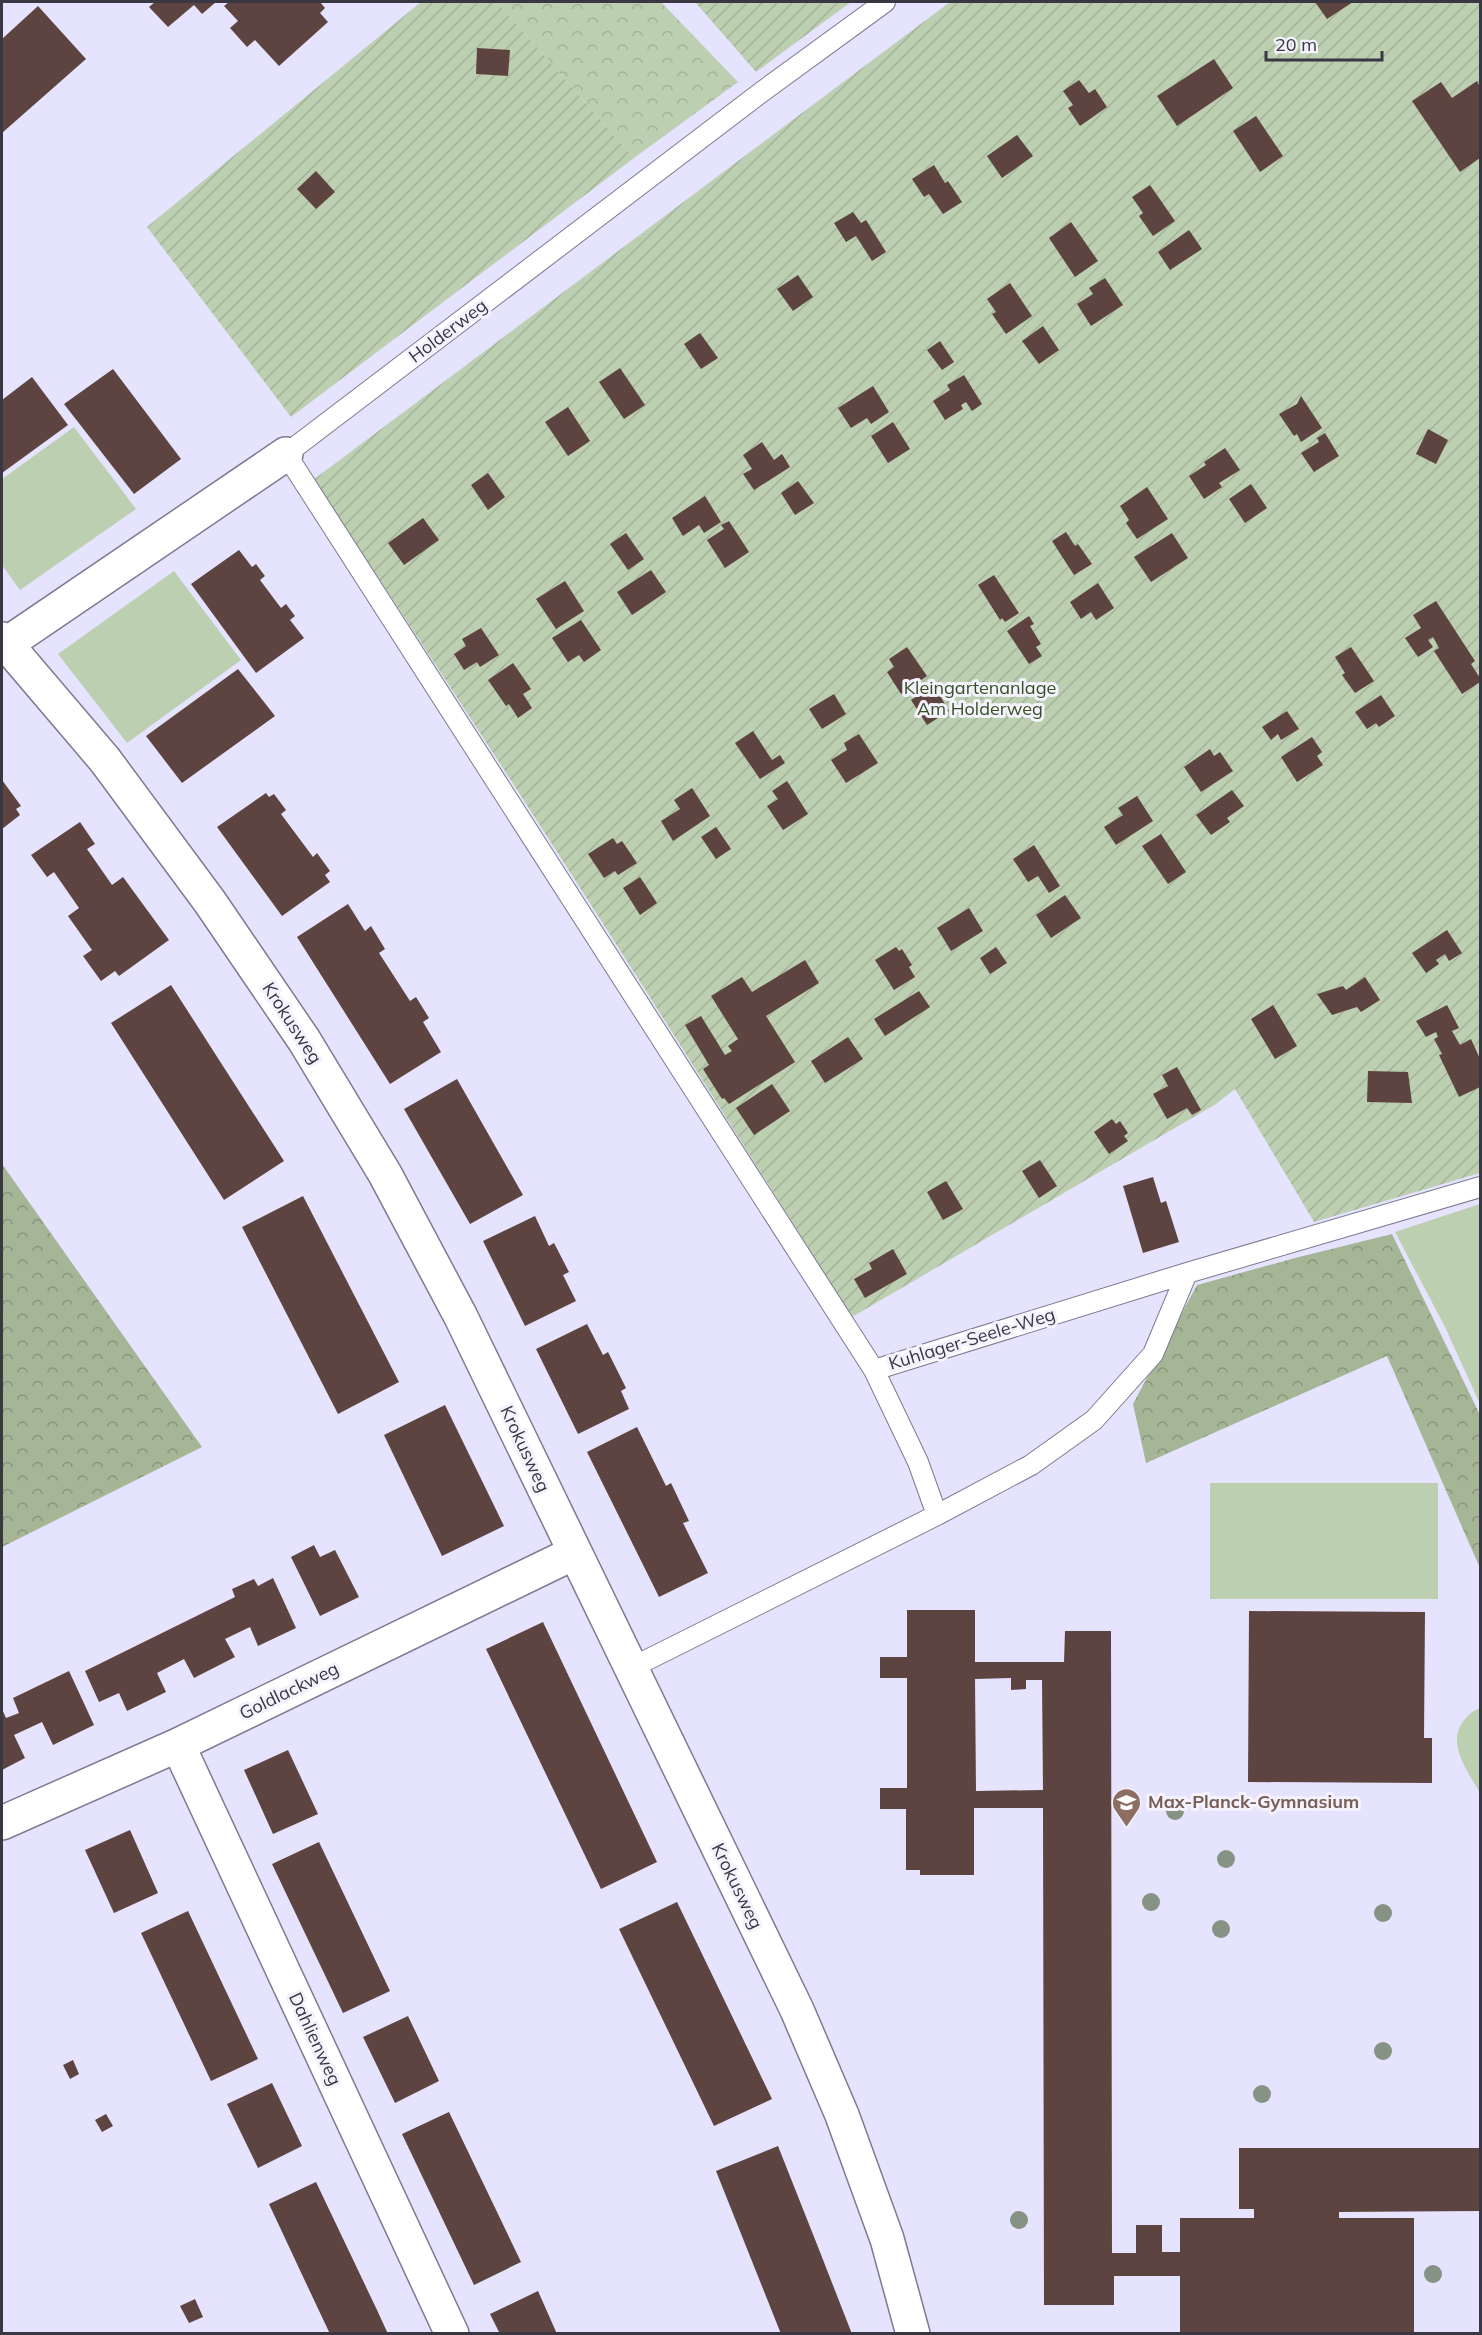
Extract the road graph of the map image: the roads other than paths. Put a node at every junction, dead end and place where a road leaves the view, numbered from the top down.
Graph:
1 (885, 2) edge
2 (286, 454) junction
3 (3, 643) edge
4 (1480, 1187) edge
5 (1187, 1273) junction
6 (874, 1370) junction
7 (937, 1515) junction
8 (573, 1553) junction
9 (631, 1668) junction
10 (178, 1745) junction
11 (2, 1824) edge
12 (452, 2334) edge
13 (913, 2334) edge

1 - 2 lane, Holderweg
2 - 3 street, Holderweg
2 - 6 lane
3 - 8 street, Krokusweg
4 - 5 lane, Kuhlager-Seele-Weg
5 - 6 lane, Kuhlager-Seele-Weg
5 - 7 lane
6 - 7 lane, Kuhlager-Seele-Weg
7 - 9 lane
8 - 9 street, Krokusweg
8 - 10 street, Goldlackweg
9 - 13 street, Krokusweg
10 - 11 street, Goldlackweg
10 - 12 street, Dahlienweg

